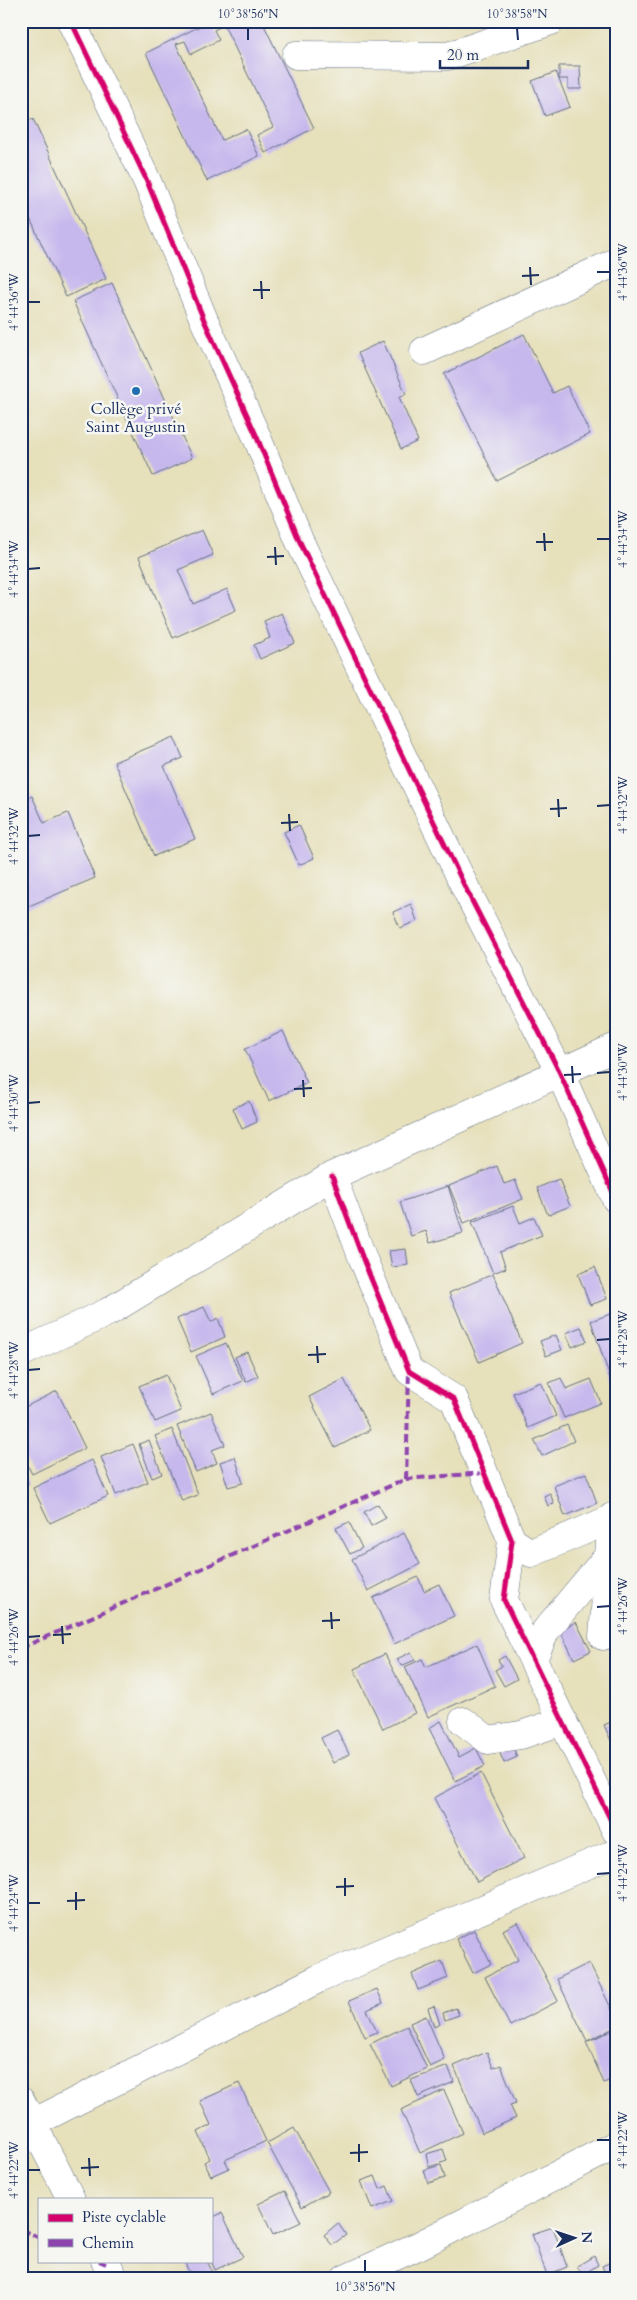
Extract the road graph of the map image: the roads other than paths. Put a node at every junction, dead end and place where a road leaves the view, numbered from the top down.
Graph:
1 (71, 21) edge
2 (551, 21) edge
3 (296, 55) dead end
4 (616, 262) edge
5 (424, 351) dead end
6 (616, 1047) edge
7 (559, 1072) junction
8 (332, 1176) junction
9 (616, 1199) edge
10 (21, 1353) edge
11 (614, 1517) edge
12 (512, 1541) junction
13 (609, 1556) junction
14 (603, 1636) dead end
15 (533, 1659) junction
16 (463, 1721) dead end
17 (563, 1721) junction
18 (616, 1831) edge
19 (616, 1857) edge
20 (25, 2118) edge
21 (616, 2144) edge
22 (70, 2198) edge
23 (106, 2262) edge
24 (115, 2279) edge
25 (345, 2279) edge

1 - 7 street
2 - 3 street
4 - 5 street
6 - 7 street
7 - 8 street
7 - 9 street
8 - 10 street
8 - 12 street
11 - 12 street
11 - 13 street
12 - 15 street
13 - 14 street
13 - 15 street
15 - 17 street
16 - 17 street
17 - 18 street
19 - 20 street
20 - 22 street
21 - 25 street
23 - 24 street

